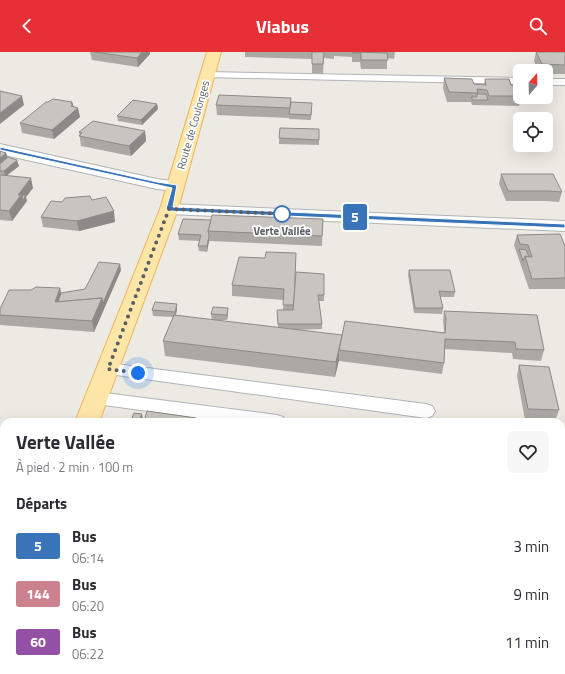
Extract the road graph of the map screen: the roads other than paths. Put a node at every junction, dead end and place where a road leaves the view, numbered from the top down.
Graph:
1 (214, 52) edge
2 (208, 75) junction
3 (513, 81) edge
4 (553, 82) edge
5 (565, 82) edge
6 (0, 149) edge
7 (175, 186) junction
8 (169, 209) junction
9 (565, 226) edge
10 (108, 369) junction
11 (97, 398) junction
12 (426, 411) dead end
13 (89, 418) edge
14 (247, 418) edge

1 - 2 main road, Route de Coulonges
2 - 3 lane
2 - 7 main road, Route de Coulonges
4 - 5 lane
6 - 7 street
7 - 8 main road, Route de Coulonges
8 - 9 street
8 - 10 main road, Route de Coulonges
10 - 11 main road, Route de Coulonges
10 - 12 lane
11 - 13 main road, Route de Coulonges
11 - 14 lane

